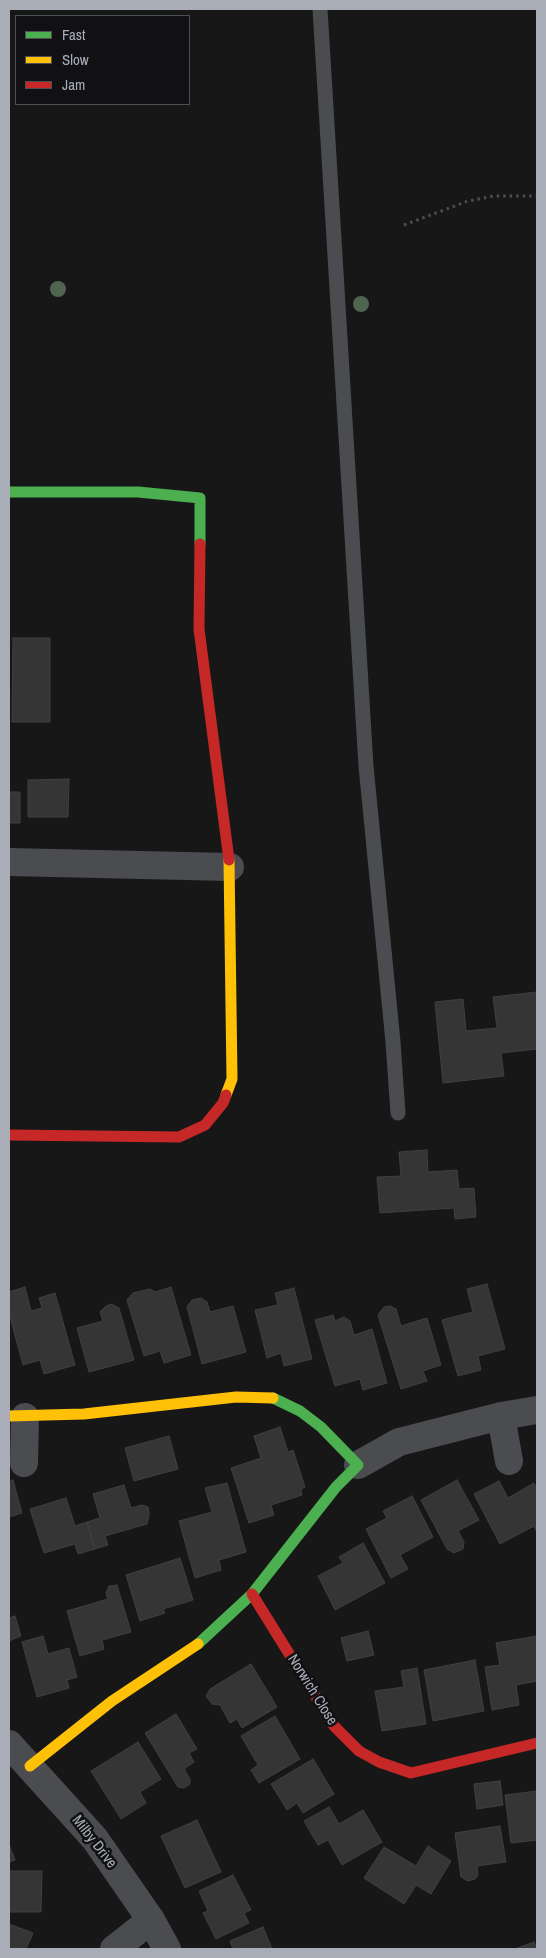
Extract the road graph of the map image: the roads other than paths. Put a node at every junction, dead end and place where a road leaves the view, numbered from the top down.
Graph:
1 (320, 9) edge
2 (9, 492) edge
3 (9, 862) edge
4 (230, 866) junction
5 (398, 1113) dead end
6 (9, 1135) edge
7 (537, 1410) edge
8 (501, 1416) junction
9 (17, 1417) edge
10 (509, 1461) dead end
11 (24, 1463) dead end
12 (358, 1465) junction
13 (252, 1594) junction
14 (537, 1743) edge
15 (9, 1744) edge
16 (30, 1766) junction
17 (151, 1920) junction
18 (114, 1949) edge
19 (167, 1949) edge

1 - 5 lane
2 - 4 street
3 - 4 street
4 - 6 street
7 - 8 street
8 - 10 street
8 - 12 street
9 - 11 street
9 - 12 street
12 - 13 street
13 - 14 street, Norwich Close
13 - 16 street
15 - 16 street, Milby Drive
16 - 17 street, Milby Drive
17 - 18 street
17 - 19 street, Milby Drive

